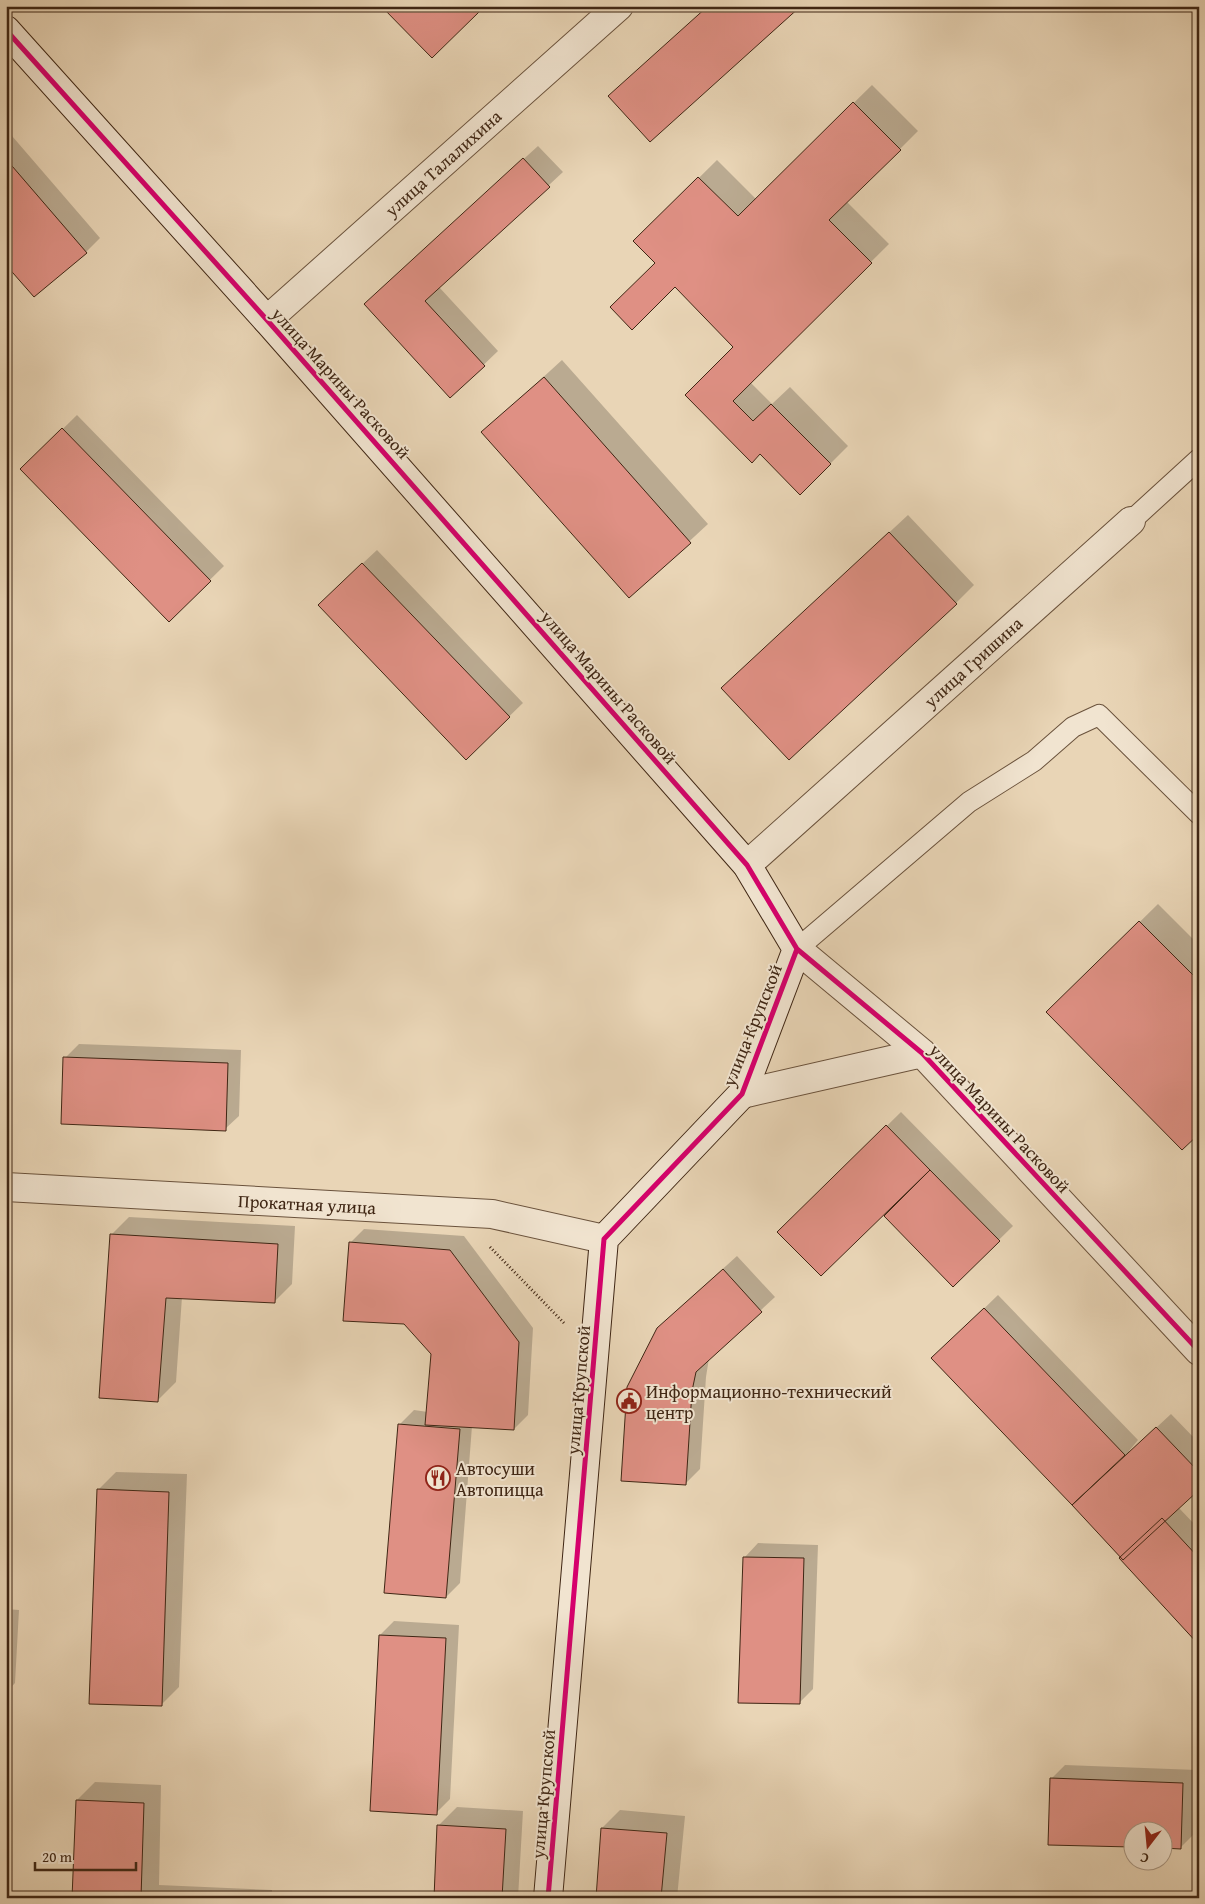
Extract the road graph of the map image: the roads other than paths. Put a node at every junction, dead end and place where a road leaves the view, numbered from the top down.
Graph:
1 (619, 6) edge
2 (6, 30) edge
3 (267, 320) junction
4 (1199, 460) edge
5 (1131, 520) joint
6 (1199, 814) edge
7 (747, 865) junction
8 (797, 948) junction
9 (922, 1054) junction
10 (742, 1094) junction
11 (6, 1187) edge
12 (604, 1239) junction
13 (1199, 1351) edge
14 (548, 1898) edge

1 - 3 street, улица Талалихина
2 - 3 street, улица Марины Расковой
3 - 7 street, улица Марины Расковой
4 - 5 lane, улица Гришина
5 - 7 street, улица Гришина
6 - 8 lane
7 - 8 street, улица Марины Расковой
8 - 9 street, улица Марины Расковой
8 - 10 street, улица Крупской
9 - 10 street, улица Марины Расковой
9 - 13 street, улица Марины Расковой
10 - 12 street, улица Крупской
11 - 12 street, Прокатная улица
12 - 14 street, улица Крупской

